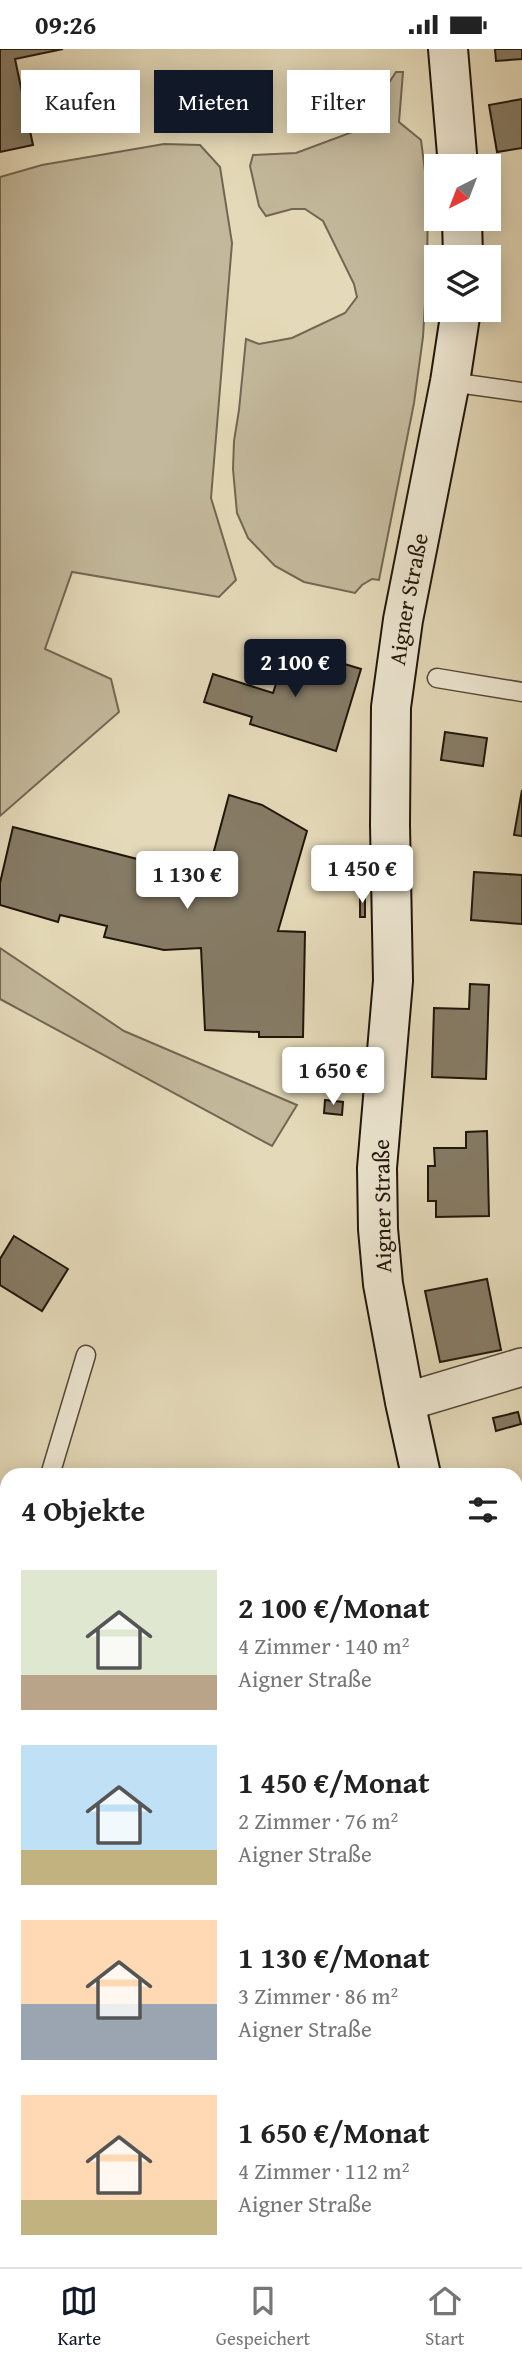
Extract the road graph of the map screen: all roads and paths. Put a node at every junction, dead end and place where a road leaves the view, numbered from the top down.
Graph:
1 (448, 49) edge
2 (457, 154) edge
3 (459, 322) edge
4 (450, 382) junction
5 (522, 393) edge
6 (437, 678) dead end
7 (522, 692) edge
8 (86, 1355) dead end
9 (522, 1367) edge
10 (405, 1402) junction
11 (52, 1468) edge
12 (419, 1468) edge

1 - 2 main road
3 - 4 main road, Aigner Straße
4 - 5 lane
4 - 10 main road, Aigner Straße
6 - 7 lane
8 - 11 lane
9 - 10 street
10 - 12 main road, Aigner Straße

